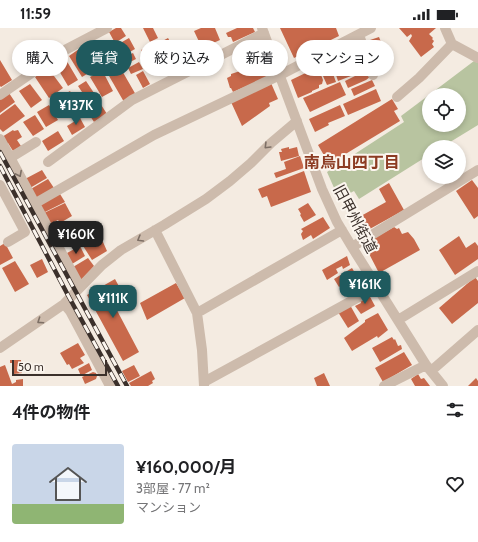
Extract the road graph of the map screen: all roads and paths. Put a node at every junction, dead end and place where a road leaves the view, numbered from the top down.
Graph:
1 (107, 28) edge
2 (371, 28) edge
3 (445, 28) edge
4 (263, 30) edge
5 (359, 35) junction
6 (267, 40) edge
7 (361, 40) edge
8 (452, 44) junction
9 (478, 58) edge
10 (288, 71) edge
11 (278, 76) edge
12 (280, 76) edge
13 (0, 94) edge
14 (398, 97) dead end
15 (297, 122) junction
16 (0, 139) edge
17 (36, 142) dead end
18 (10, 158) junction
19 (48, 162) dead end
20 (478, 170) edge
21 (1, 188) edge
22 (34, 204) junction
23 (155, 230) junction
24 (342, 230) junction
25 (8, 242) dead end
26 (352, 247) junction
27 (478, 271) edge
28 (80, 287) junction
29 (377, 287) junction
30 (64, 304) junction
31 (197, 313) junction
32 (398, 320) junction
33 (478, 330) edge
34 (0, 348) edge
35 (429, 368) junction
36 (204, 384) edge
37 (110, 386) edge
38 (384, 386) edge
39 (443, 386) edge

1 - 13 street
2 - 5 street
3 - 8 street
4 - 6 street, 旧甲州街道
4 - 19 street
5 - 7 street
5 - 10 street
8 - 9 street
8 - 14 street
11 - 22 street
12 - 15 street, 旧甲州街道
15 -> 23 street
15 - 24 street, 旧甲州街道
16 - 18 street
17 - 18 street
18 -> 22 street
20 - 26 street
21 - 25 street
22 - 28 street
23 -> 28 street
23 - 31 street
24 - 26 street, 旧甲州街道
24 - 31 street
26 - 29 street, 旧甲州街道
27 - 32 street
28 - 30 street
29 - 32 street, 旧甲州街道
29 - 36 street
30 -> 34 street
30 - 37 street
31 - 36 street
32 - 35 street, 旧甲州街道
33 - 35 street
35 - 38 street
35 - 39 street, 旧甲州街道

